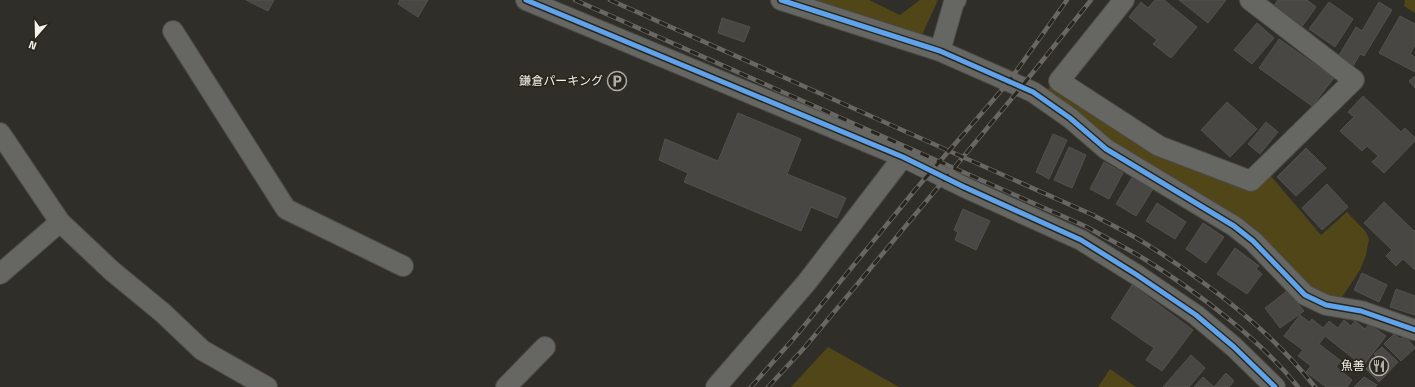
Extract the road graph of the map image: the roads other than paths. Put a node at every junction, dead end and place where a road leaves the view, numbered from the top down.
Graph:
1 (526, 0) edge
2 (781, 0) edge
3 (956, 0) edge
4 (1124, 0) edge
5 (1256, 2) edge
6 (173, 31) dead end
7 (940, 51) junction
8 (0, 134) edge
9 (903, 157) junction
10 (60, 222) junction
11 (403, 266) dead end
12 (0, 274) edge
13 (1415, 330) edge
14 (545, 347) dead end
15 (267, 387) edge
16 (506, 387) edge
17 (716, 387) edge
18 (1275, 387) edge

1 - 9 street
2 - 7 street
3 - 7 street
4 - 5 street
6 - 11 street
7 - 13 street
8 - 10 street
9 - 17 street
9 - 18 street
10 - 12 street
10 - 15 street
14 - 16 street

